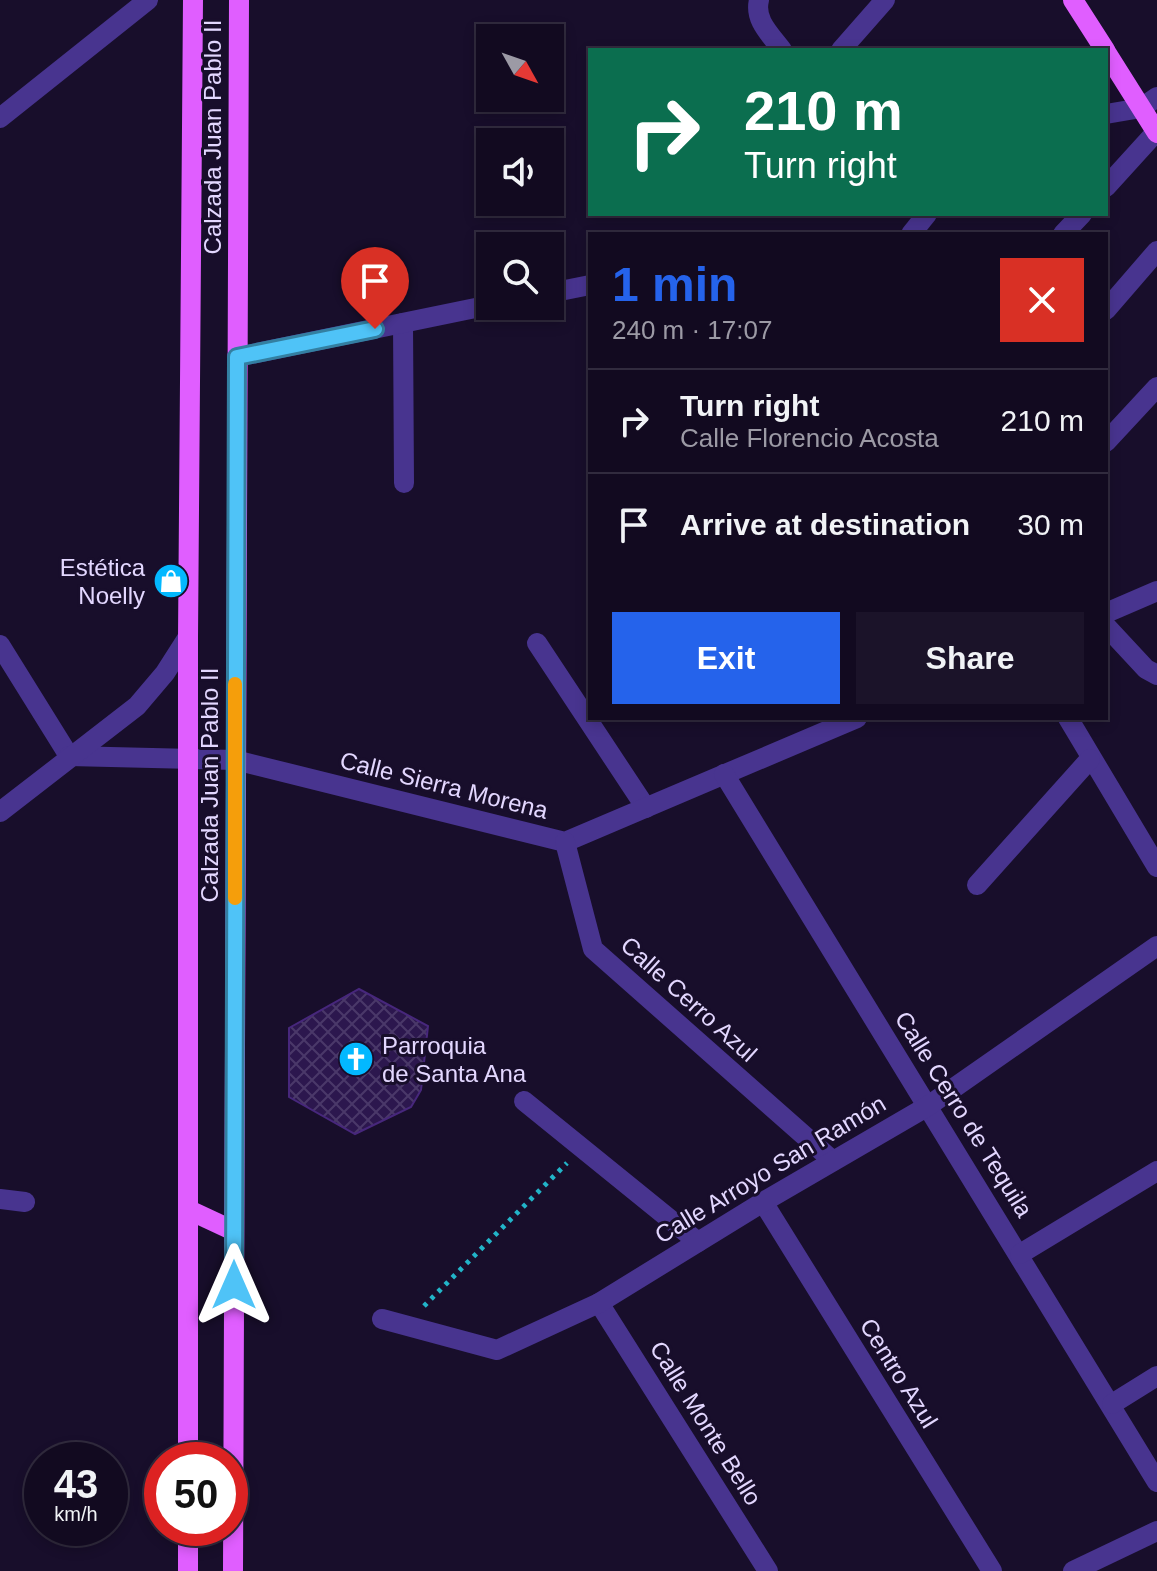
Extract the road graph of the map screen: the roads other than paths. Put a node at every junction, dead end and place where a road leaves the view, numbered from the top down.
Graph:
1 (148, 0) edge
2 (193, 0) edge
3 (239, 0) edge
4 (885, 0) edge
5 (1073, 0) edge
6 (752, 4) edge
7 (781, 48) edge
8 (843, 48) edge
9 (1103, 48) edge
10 (1108, 54) edge
11 (1149, 102) edge
12 (1108, 113) edge
13 (0, 118) edge
14 (1157, 132) edge
15 (1108, 185) edge
16 (925, 216) edge
17 (1080, 216) edge
18 (913, 232) edge
19 (1065, 232) edge
20 (1157, 251) edge
21 (588, 289) edge
22 (564, 292) edge
23 (476, 308) edge
24 (1108, 308) edge
25 (403, 323) junction
26 (237, 357) junction
27 (1157, 387) edge
28 (1108, 440) edge
29 (404, 483) dead end
30 (1157, 591) edge
31 (1108, 612) edge
32 (1108, 628) edge
33 (188, 637) junction
34 (537, 643) dead end
35 (0, 645) edge
36 (1157, 675) edge
37 (846, 720) edge
38 (1069, 720) edge
39 (818, 725) edge
40 (69, 756) junction
41 (188, 759) junction
42 (1090, 759) junction
43 (235, 760) junction
44 (724, 774) junction
45 (646, 808) junction
46 (0, 812) edge
47 (565, 842) junction
48 (1157, 867) edge
49 (977, 885) dead end
50 (1157, 946) edge
51 (524, 1101) dead end
52 (928, 1106) junction
53 (833, 1161) junction
54 (1157, 1171) edge
55 (0, 1199) edge
56 (25, 1202) dead end
57 (763, 1202) junction
58 (189, 1210) junction
59 (234, 1231) junction
60 (698, 1242) junction
61 (1020, 1254) junction
62 (599, 1303) junction
63 (382, 1319) dead end
64 (1157, 1376) edge
65 (1112, 1404) junction
66 (188, 1442) edge
67 (1157, 1482) edge
68 (1157, 1531) edge
69 (188, 1546) edge
70 (188, 1571) edge
71 (233, 1571) edge
72 (768, 1571) edge
73 (992, 1571) edge
74 (1073, 1571) edge

1 - 13 street
2 - 33 main road, Calzada Juan Pablo II
3 - 26 main road, Calzada Juan Pablo II
4 - 8 street
5 - 9 main road
6 - 7 street
10 - 11 main road
11 - 12 street
11 - 14 main road
14 - 15 street
16 - 18 street
17 - 19 street
20 - 24 street
21 - 22 street
23 - 25 street
25 - 26 street
25 - 29 street
26 - 43 main road, Calzada Juan Pablo II
27 - 28 street
30 - 31 street
32 - 36 street
33 - 40 street
33 - 41 main road, Calzada Juan Pablo II
34 - 45 street
35 - 40 street
37 - 39 street, Calle Sierra Morena
38 - 42 street
39 - 44 street, Calle Sierra Morena
40 - 41 street, Calle Sierra Morena
40 - 46 street
41 - 43 street, Calle Sierra Morena
41 - 58 main road, Calzada Juan Pablo II
42 - 48 street
42 - 49 street
43 - 47 street, Calle Sierra Morena
43 - 59 main road, Calzada Juan Pablo II
44 - 45 street, Calle Sierra Morena
44 - 52 street, Calle Cerro de Tequila
45 - 47 street, Calle Sierra Morena
47 - 53 street, Calle Cerro Azul
50 - 52 street, Calle Arroyo San Ramón
51 - 60 street
52 - 53 street, Calle Arroyo San Ramón
52 - 61 street, Calle Cerro de Tequila
53 - 57 street, Calle Arroyo San Ramón
54 - 61 street
55 - 56 street
57 - 60 street, Calle Arroyo San Ramón
57 - 73 street, Centro Azul
58 - 59 main road
58 - 66 main road, Calzada Juan Pablo II
59 - 71 main road, Calzada Juan Pablo II
60 - 62 street, Calle Arroyo San Ramón
61 - 65 street, Calle Cerro de Tequila
62 - 63 street, Calle Arroyo San Ramón
62 - 72 street, Calle Monte Bello
64 - 65 street
65 - 67 street, Calle Cerro de Tequila
68 - 74 street
69 - 70 main road

